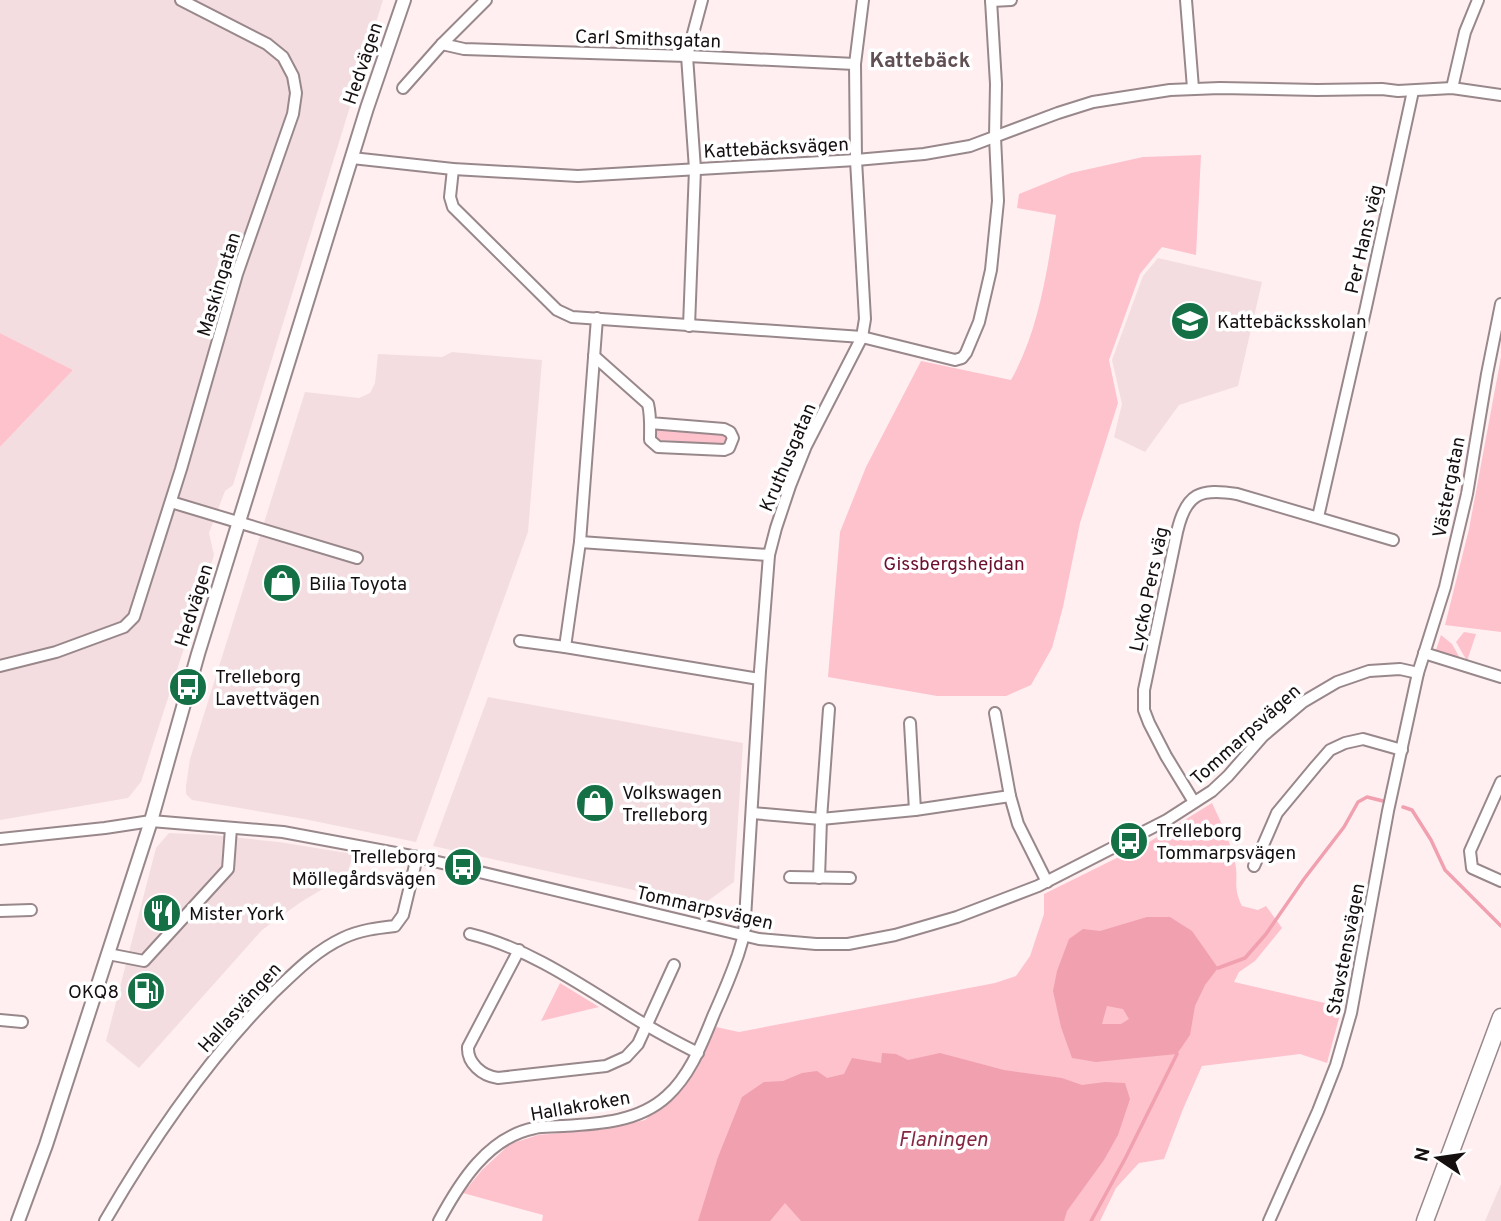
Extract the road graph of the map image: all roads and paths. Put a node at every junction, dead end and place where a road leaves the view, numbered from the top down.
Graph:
1 (181, 0) edge
2 (404, 0) edge
3 (486, 0) edge
4 (702, 0) edge
5 (863, 0) edge
6 (1011, 0) edge
7 (1186, 0) edge
8 (1478, 0) edge
9 (991, 1) edge
10 (442, 44) junction
11 (687, 56) junction
12 (855, 64) junction
13 (403, 88) dead end
14 (1193, 88) junction
15 (1452, 88) junction
16 (1413, 91) junction
17 (1501, 95) edge
18 (995, 137) junction
19 (352, 159) junction
20 (856, 160) junction
21 (453, 169) junction
22 (695, 169) junction
23 (1501, 304) edge
24 (597, 318) junction
25 (689, 326) junction
26 (862, 337) junction
27 (594, 356) junction
28 (650, 423) junction
29 (171, 502) junction
30 (1318, 517) junction
31 (240, 522) junction
32 (1393, 540) dead end
33 (580, 542) junction
34 (769, 555) junction
35 (357, 558) dead end
36 (520, 641) dead end
37 (565, 647) junction
38 (1424, 653) junction
39 (0, 666) edge
40 (1418, 673) junction
41 (1501, 677) edge
42 (759, 679) junction
43 (829, 709) dead end
44 (995, 713) dead end
45 (909, 723) dead end
46 (1402, 750) junction
47 (1501, 782) edge
48 (1010, 796) junction
49 (1194, 802) junction
50 (915, 810) junction
51 (752, 813) junction
52 (821, 818) junction
53 (151, 821) junction
54 (231, 828) junction
55 (0, 839) edge
56 (417, 857) junction
57 (1254, 866) dead end
58 (790, 877) dead end
59 (819, 878) junction
60 (850, 878) dead end
61 (1501, 881) edge
62 (1047, 882) junction
63 (31, 910) dead end
64 (0, 911) edge
65 (471, 934) dead end
66 (744, 935) junction
67 (519, 950) junction
68 (108, 954) junction
69 (674, 965) dead end
70 (1501, 1017) edge
71 (0, 1020) edge
72 (22, 1022) dead end
73 (647, 1026) junction
74 (1501, 1038) edge
75 (698, 1053) junction
76 (1463, 1124) junction
77 (18, 1221) edge
78 (105, 1221) edge
79 (439, 1221) edge
80 (1269, 1221) edge
81 (1425, 1221) edge

1 - 29 street, Maskingatan
2 - 19 main road, Hedvägen
3 - 10 street
4 - 11 street
5 - 12 street, Kruthusgatan
6 - 9 street
7 - 14 street
8 - 15 street
9 - 18 street
10 - 11 street, Carl Smithsgatan
10 - 13 street
11 - 12 street, Carl Smithsgatan
11 - 22 street
12 - 20 street, Kruthusgatan
14 - 16 street, Kattebäcksvägen
14 - 18 street, Kattebäcksvägen
15 - 16 street, Kattebäcksvägen
15 - 17 street, Kattebäcksvägen
16 - 30 street, Per Hans väg
18 - 20 street, Kattebäcksvägen
18 - 26 street
19 - 21 street, Kattebäcksvägen
19 - 31 main road, Hedvägen
20 - 22 street, Kattebäcksvägen
20 - 26 street, Kruthusgatan
21 - 22 street, Kattebäcksvägen
21 - 24 street
22 - 25 street
23 - 38 street, Västergatan
24 - 25 street
24 - 27 street
25 - 26 street
26 - 34 street, Kruthusgatan
27 - 28 street
27 - 33 street
28 - 28 street
29 - 31 street
29 - 39 street, Maskingatan
30 - 32 street, Lycko Pers väg
30 - 49 street, Lycko Pers väg
31 - 35 street
31 - 53 main road, Hedvägen
33 - 34 street
33 - 37 street
34 - 42 street, Kruthusgatan
36 - 37 street
37 - 42 street
38 - 40 street, Västergatan
38 - 41 street
40 - 46 street, Stavstensvägen
40 - 49 street, Tommarpsvägen
42 - 51 street, Kruthusgatan
43 - 52 street
44 - 48 street
45 - 50 street
46 - 57 street
46 - 80 street, Stavstensvägen
47 - 61 street
48 - 50 street
48 - 62 street
49 - 62 street, Tommarpsvägen
50 - 52 street
51 - 52 street
51 - 66 street, Kruthusgatan
52 - 59 street
53 - 54 street, Tommarpsvägen
53 - 55 street, Tommarpsvägen
53 - 68 main road, Hedvägen
54 - 56 street, Tommarpsvägen
54 - 68 street
56 - 66 street, Tommarpsvägen
56 - 78 street, Hallasvängen
58 - 59 street
59 - 60 street
62 - 66 street, Tommarpsvägen
63 - 64 street
65 - 67 street
66 - 75 street, Hallakroken
67 - 73 street
67 - 73 street
68 - 77 main road, Hedvägen
69 - 73 street
70 - 76 highway
71 - 72 street
73 - 75 street
74 - 76 highway
75 - 79 street, Hallakroken
76 - 81 highway

